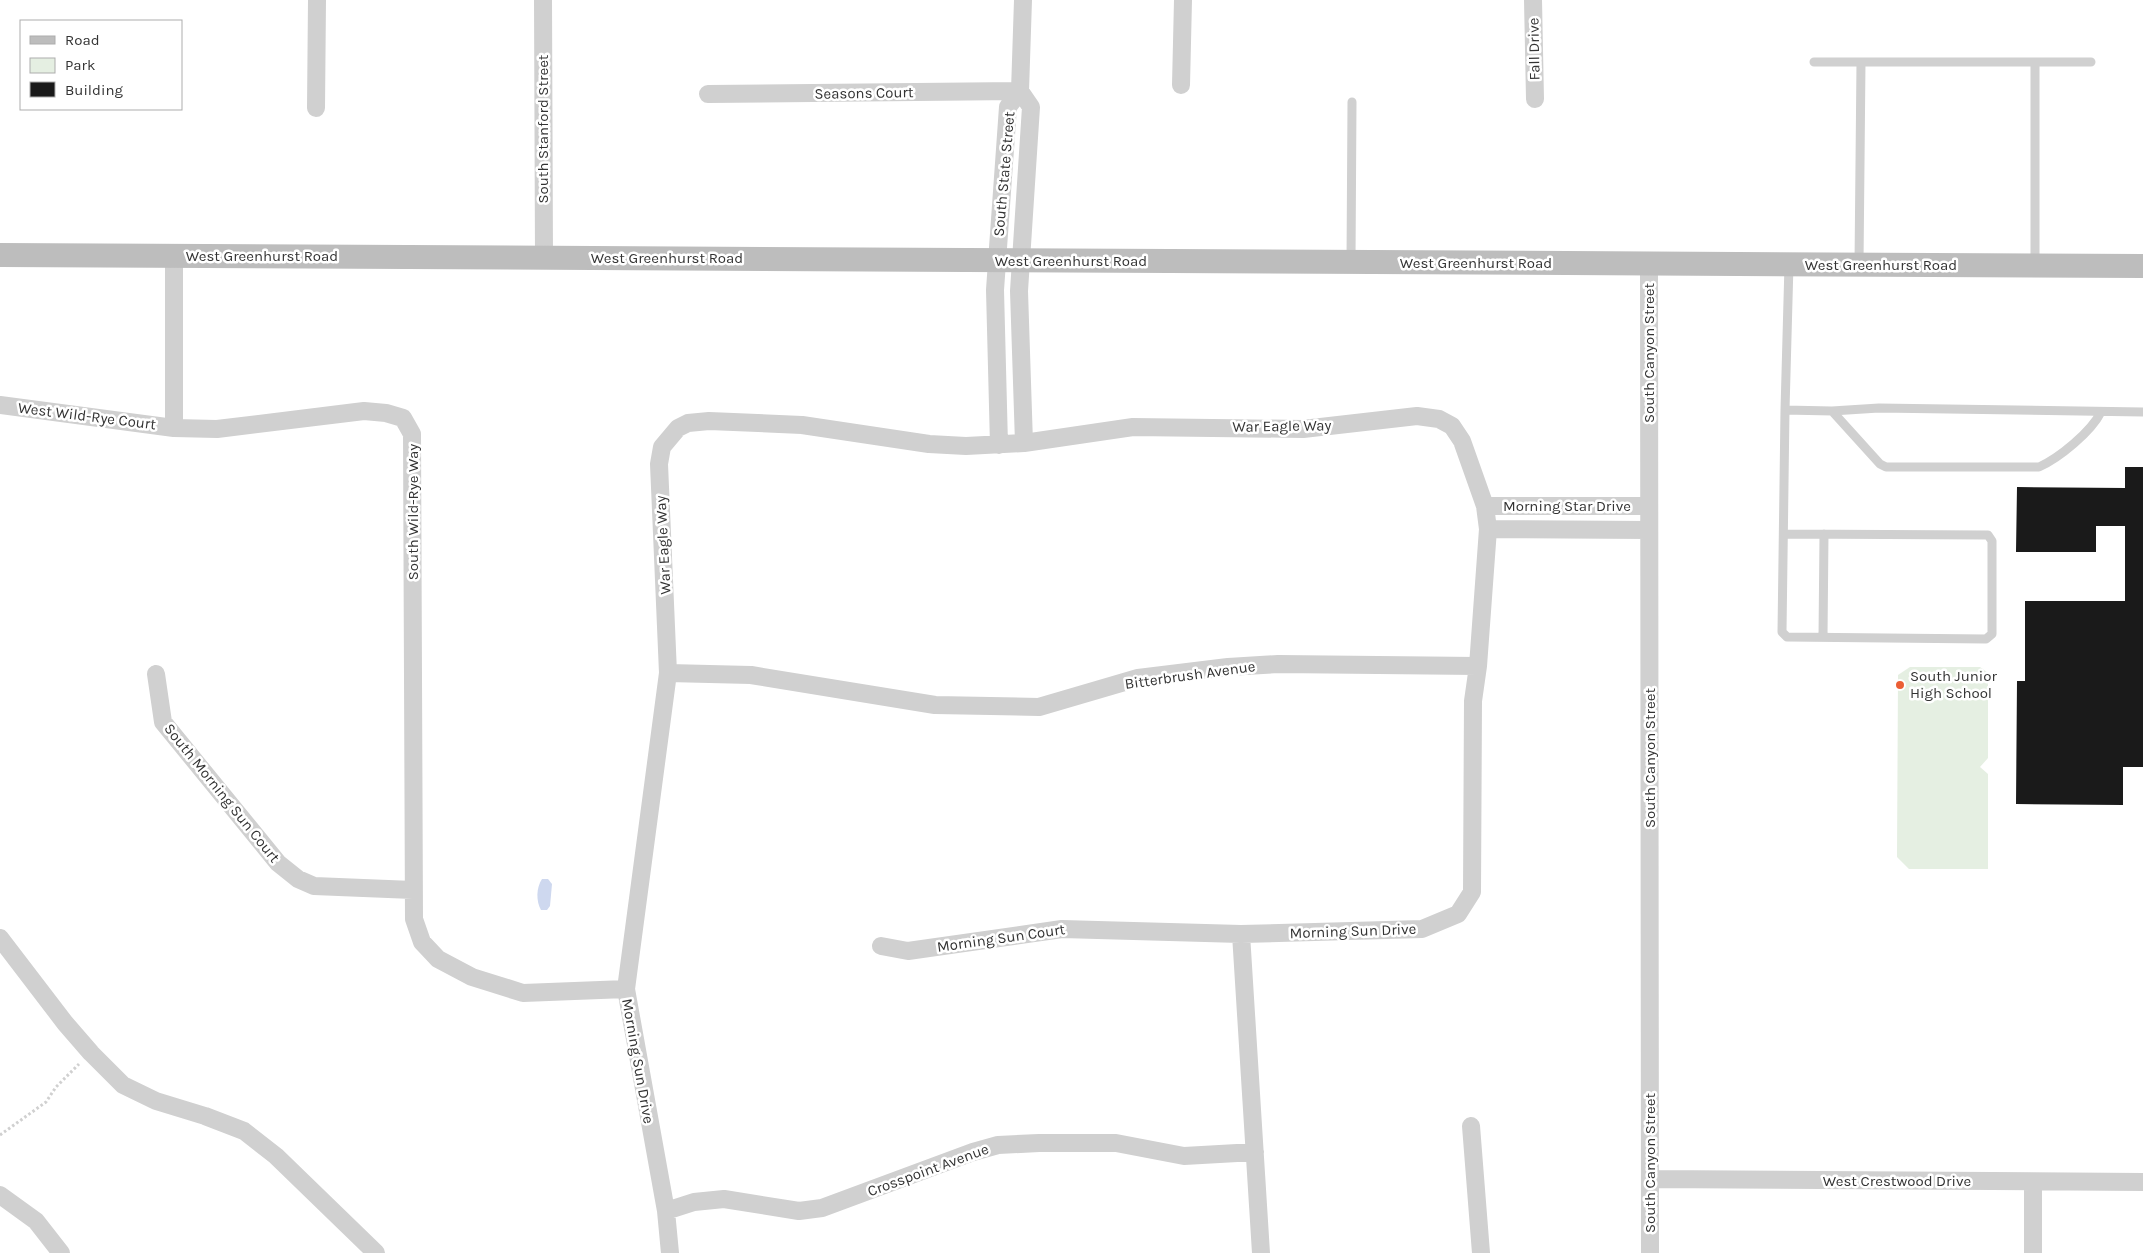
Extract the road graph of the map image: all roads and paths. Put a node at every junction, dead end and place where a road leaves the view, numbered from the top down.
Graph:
1 (317, 0) edge
2 (543, 0) edge
3 (1023, 0) edge
4 (1183, 0) edge
5 (1533, 0) edge
6 (1814, 62) dead end
7 (1861, 62) junction
8 (2035, 62) junction
9 (2091, 62) dead end
10 (1181, 85) dead end
11 (1020, 91) junction
12 (708, 94) dead end
13 (1535, 99) dead end
14 (1352, 102) dead end
15 (316, 108) dead end
16 (0, 255) edge
17 (174, 256) junction
18 (544, 258) junction
19 (998, 260) junction
20 (1021, 260) junction
21 (1351, 262) junction
22 (1649, 264) junction
23 (1789, 264) junction
24 (1859, 264) junction
25 (2035, 266) junction
26 (2143, 266) edge
27 (0, 405) edge
28 (1785, 410) junction
29 (1832, 411) junction
30 (2101, 412) junction
31 (2143, 412) edge
32 (174, 428) junction
33 (1024, 443) junction
34 (999, 446) junction
35 (1485, 506) junction
36 (1649, 506) junction
37 (1488, 529) junction
38 (1649, 530) junction
39 (1784, 534) junction
40 (1824, 534) junction
41 (1823, 637) junction
42 (1478, 666) junction
43 (668, 673) junction
44 (156, 674) dead end
45 (413, 890) junction
46 (1241, 934) junction
47 (0, 938) edge
48 (881, 946) dead end
49 (626, 990) junction
50 (90, 1053) junction
51 (1471, 1126) dead end
52 (0, 1135) edge
53 (1254, 1152) junction
54 (1650, 1179) junction
55 (2033, 1182) junction
56 (2143, 1182) edge
57 (0, 1195) edge
58 (666, 1211) junction
59 (61, 1253) edge
60 (376, 1253) edge
61 (670, 1253) edge
62 (1261, 1253) edge
63 (1481, 1253) edge
64 (1650, 1253) edge
65 (2033, 1253) edge

1 - 15 street
2 - 18 street, South Stanford Street
3 - 11 street, South State Street
4 - 10 street
5 - 13 street, Fall Drive
6 - 7 lane
7 - 8 lane
7 - 24 lane
8 - 9 lane
8 - 25 lane
11 - 12 street, Seasons Court
11 - 19 street, South State Street
11 - 20 street, South State Street
14 - 21 lane
16 - 17 main road, West Greenhurst Road
17 - 18 main road, West Greenhurst Road
17 - 32 street
18 - 19 main road, West Greenhurst Road
19 - 20 main road, West Greenhurst Road
19 - 34 street
20 - 21 main road, West Greenhurst Road
20 - 33 street
21 - 22 main road, West Greenhurst Road
22 - 23 main road, West Greenhurst Road
22 - 36 street, South Canyon Street
23 - 24 main road, West Greenhurst Road
23 - 28 lane
24 - 25 main road, West Greenhurst Road
25 - 26 main road, West Greenhurst Road
27 - 32 street, West Wild-Rye Court
28 - 29 lane
28 - 39 lane
29 - 30 lane
29 - 30 lane
30 - 31 lane
32 - 45 street, South Wild-Rye Way
33 - 34 street, War Eagle Way
33 - 35 street, War Eagle Way
34 - 43 street, War Eagle Way
35 - 36 street, Morning Star Drive
35 - 37 street, Morning Sun Drive
36 - 38 street, South Canyon Street
37 - 38 street, Morning Star Drive
37 - 42 street, Morning Sun Drive
38 - 54 street, South Canyon Street
39 - 40 lane
39 - 41 lane
40 - 41 lane
40 - 41 lane
42 - 43 street, Bitterbrush Avenue
42 - 46 street, Morning Sun Drive
43 - 49 street, War Eagle Way
44 - 45 street, South Morning Sun Court
45 - 49 street, Morning Sun Drive
46 - 48 street, Morning Sun Court
46 - 53 street
47 - 50 street
49 - 58 street, Morning Sun Drive
50 - 52 path
50 - 60 street
51 - 63 street
53 - 58 street, Crosspoint Avenue
53 - 62 street
54 - 55 street, West Crestwood Drive
54 - 64 street, South Canyon Street
55 - 56 street, West Crestwood Drive
55 - 65 street
57 - 59 street
58 - 61 street, Morning Sun Drive

